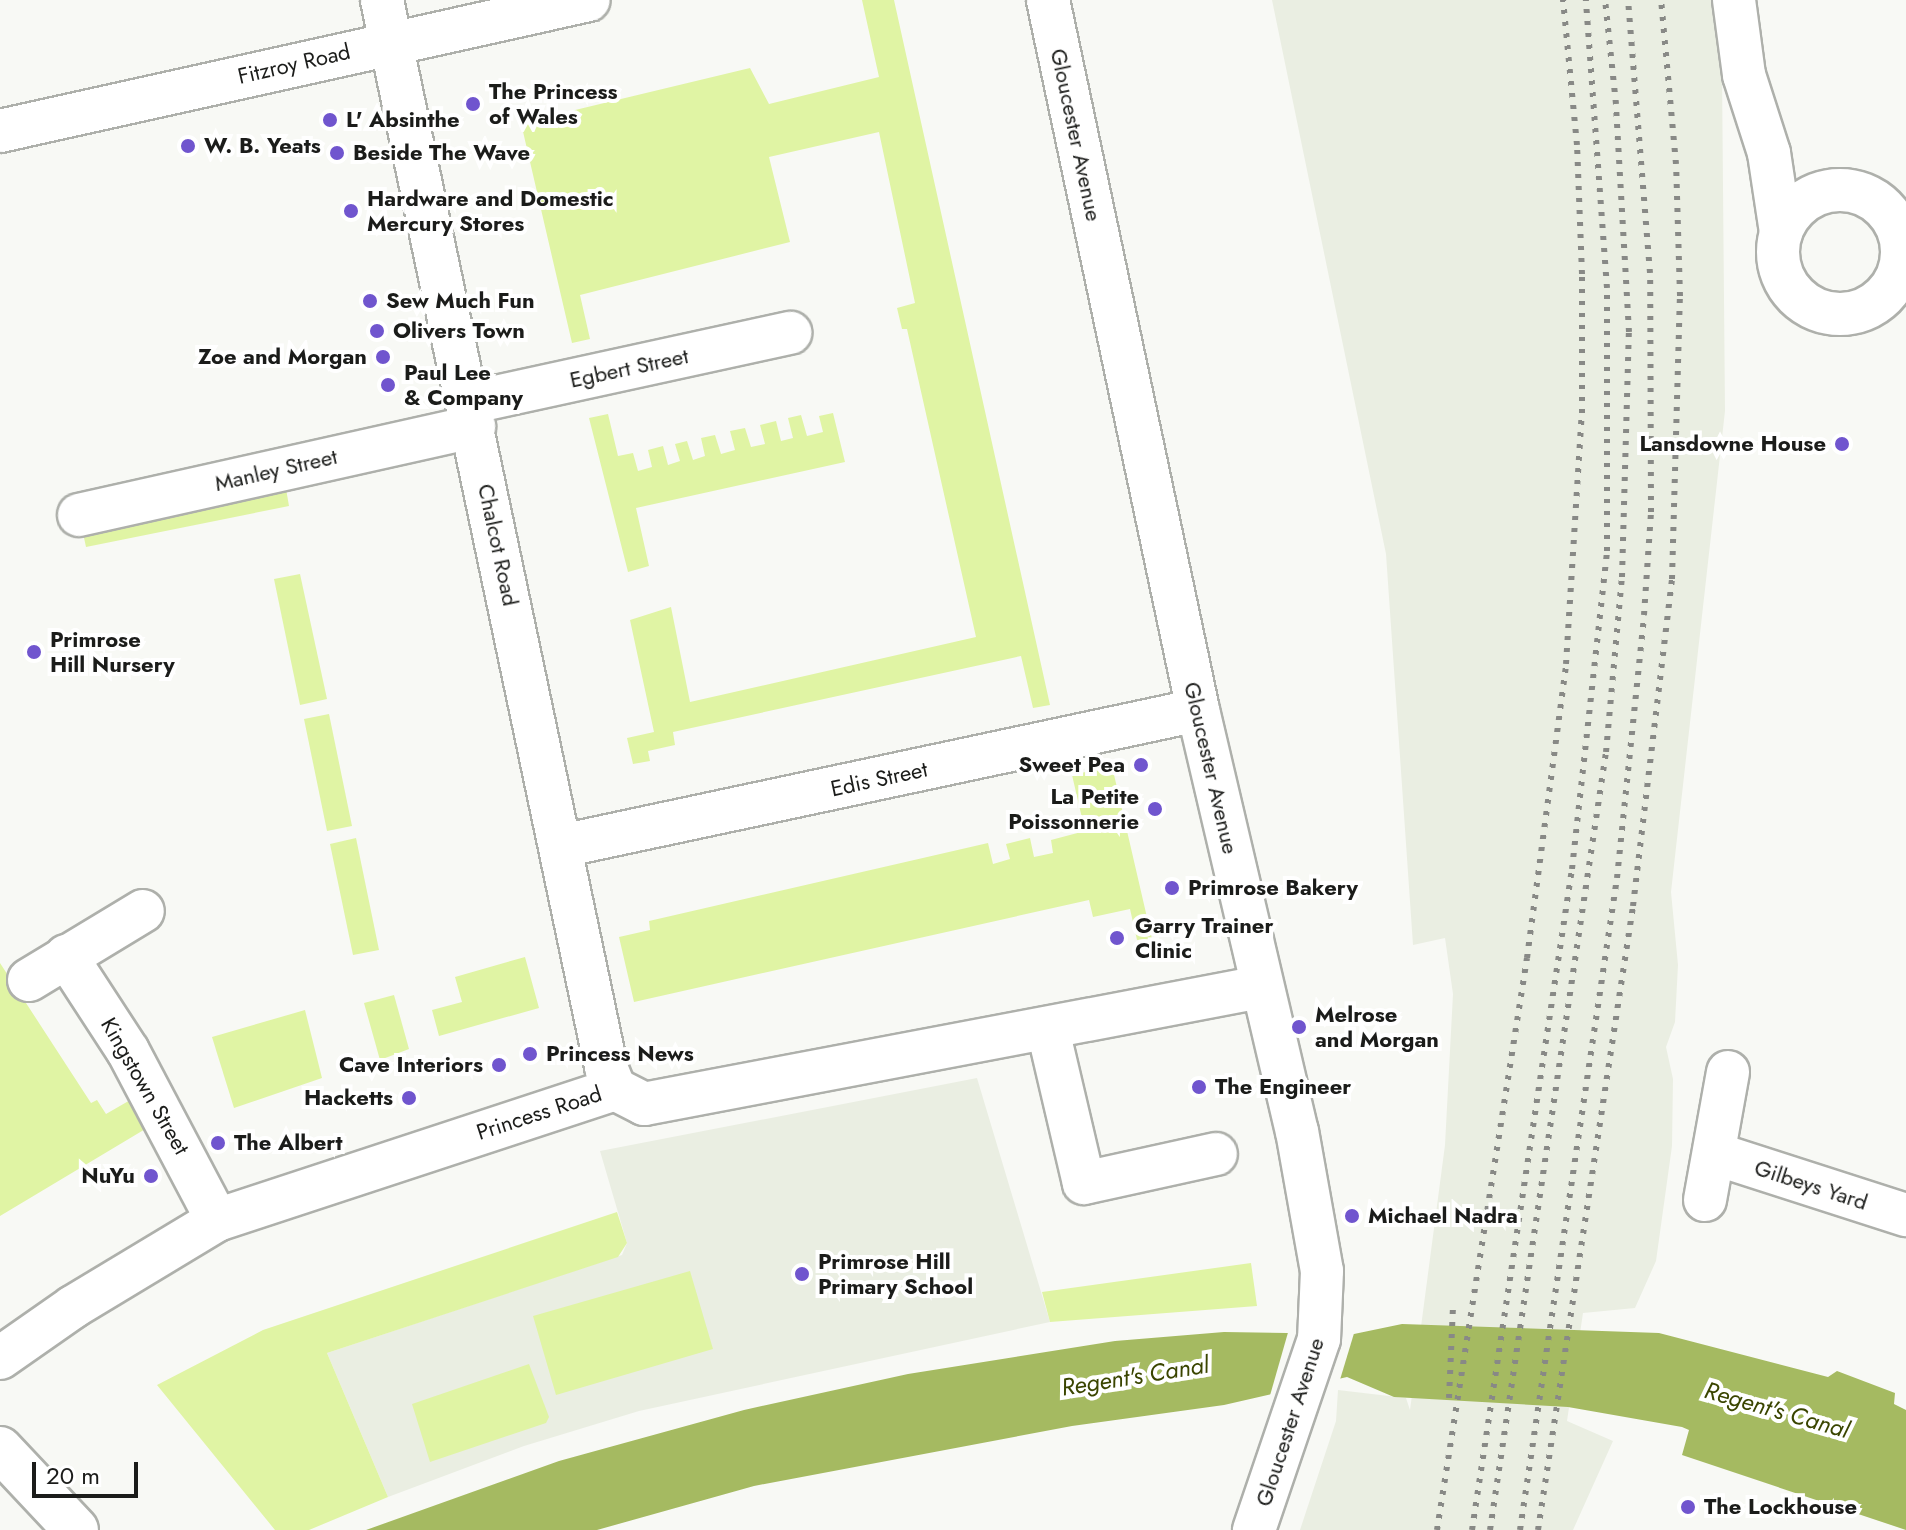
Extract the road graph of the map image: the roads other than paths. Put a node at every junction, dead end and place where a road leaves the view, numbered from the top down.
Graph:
1 (382, 0) edge
2 (589, 0) edge
3 (1048, 0) edge
4 (1734, 0) edge
5 (391, 43) junction
6 (0, 131) edge
7 (1769, 153) junction
8 (1829, 191) junction
9 (1781, 232) junction
10 (1904, 253) edge
11 (1896, 294) edge
12 (790, 333) dead end
13 (471, 415) junction
14 (79, 515) dead end
15 (1198, 710) junction
16 (561, 846) junction
17 (143, 911) dead end
18 (66, 956) junction
19 (29, 980) dead end
20 (1261, 987) junction
21 (1048, 1030) junction
22 (1728, 1072) dead end
23 (615, 1089) junction
24 (1216, 1154) dead end
25 (1716, 1154) junction
26 (1705, 1200) dead end
27 (1906, 1215) edge
28 (217, 1220) junction
29 (0, 1358) edge
30 (0, 1449) edge
31 (76, 1530) edge
32 (1254, 1530) edge

1 - 5 street, Chalcot Road
2 - 5 street, Fitzroy Road
3 - 15 street, Gloucester Avenue
4 - 7 street
5 - 6 street, Fitzroy Road
5 - 13 street, Chalcot Road
7 - 8 street
7 - 9 street
8 - 9 street
8 - 10 street
9 - 11 street
10 - 11 street
12 - 13 street, Egbert Street
13 - 14 street, Manley Street
13 - 16 street, Chalcot Road
15 - 16 street, Edis Street
15 - 20 street, Gloucester Avenue
16 - 23 street, Chalcot Road
17 - 18 street
18 - 19 street
18 - 28 street, Kingstown Street
20 - 21 street, Princess Road
20 - 32 street, Gloucester Avenue
21 - 23 street, Princess Road
21 - 24 street
22 - 25 street
23 - 28 street, Princess Road
25 - 26 street
25 - 27 street, Gilbeys Yard
28 - 29 street, Princess Road
30 - 31 street

